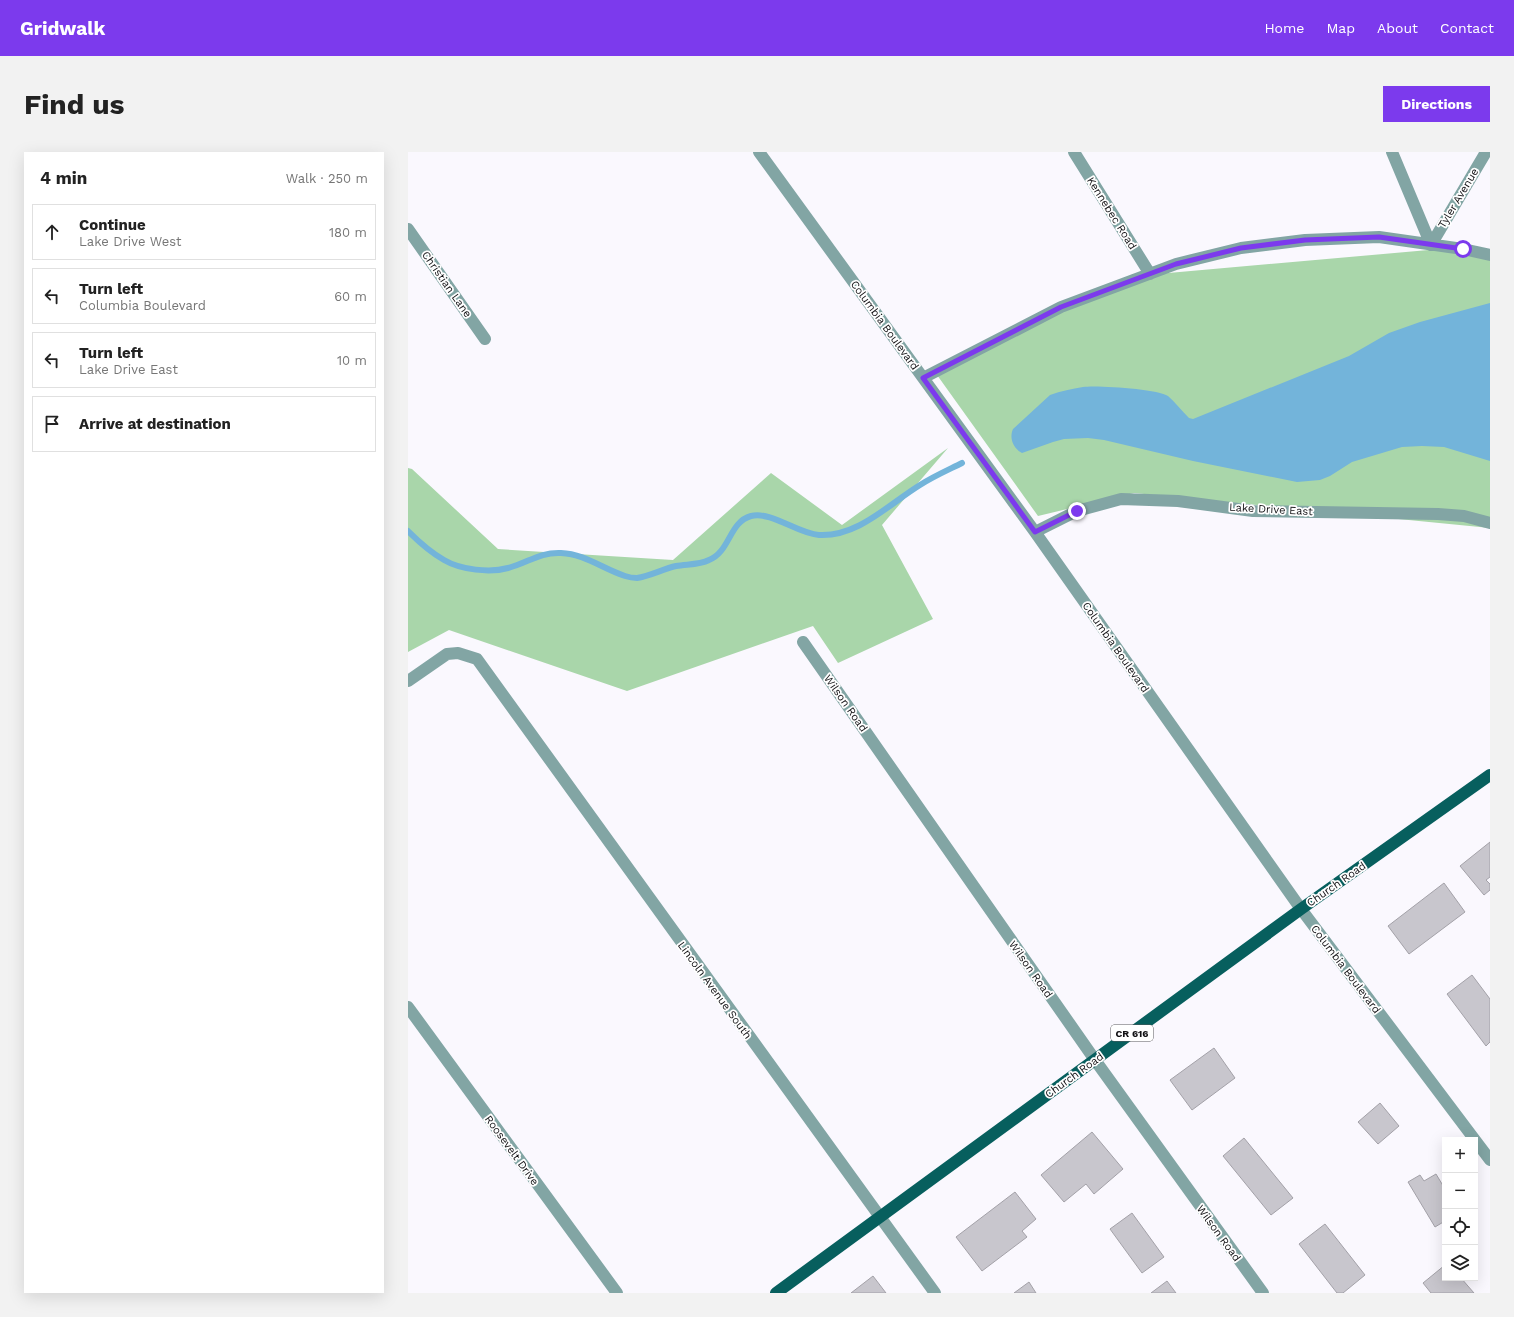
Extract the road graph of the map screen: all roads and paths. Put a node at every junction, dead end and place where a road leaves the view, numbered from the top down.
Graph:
1 (759, 152) edge
2 (1074, 152) edge
3 (1392, 152) edge
4 (1486, 152) edge
5 (408, 229) edge
6 (1430, 245) junction
7 (1490, 255) edge
8 (1150, 274) junction
9 (485, 339) dead end
10 (923, 378) junction
11 (1490, 523) edge
12 (1035, 532) junction
13 (803, 642) dead end
14 (408, 681) edge
15 (1490, 775) edge
16 (1301, 909) junction
17 (408, 1007) edge
18 (1095, 1060) junction
19 (1473, 1137) edge
20 (1478, 1144) edge
21 (1490, 1160) edge
22 (879, 1217) junction
23 (617, 1293) edge
24 (776, 1293) edge
25 (935, 1293) edge
26 (1263, 1293) edge

1 - 10 street, Columbia Boulevard
2 - 8 street, Kennebec Road
3 - 6 street
4 - 6 street, Tyler Avenue
5 - 9 street, Christian Lane
6 - 7 street
6 - 8 street
8 - 10 street
10 - 12 street, Columbia Boulevard
11 - 12 street, Lake Drive East
12 - 16 street, Columbia Boulevard
13 - 18 street, Wilson Road
14 - 22 street, Lincoln Avenue South
15 - 16 main road, Church Road / CR 616
16 - 18 main road, Church Road / CR 616
16 - 19 street, Columbia Boulevard
17 - 23 street, Roosevelt Drive
18 - 22 main road, Church Road / CR 616
18 - 26 street, Wilson Road
20 - 21 street, Columbia Boulevard
22 - 24 main road, Church Road / CR 616
22 - 25 street, Lincoln Avenue South

